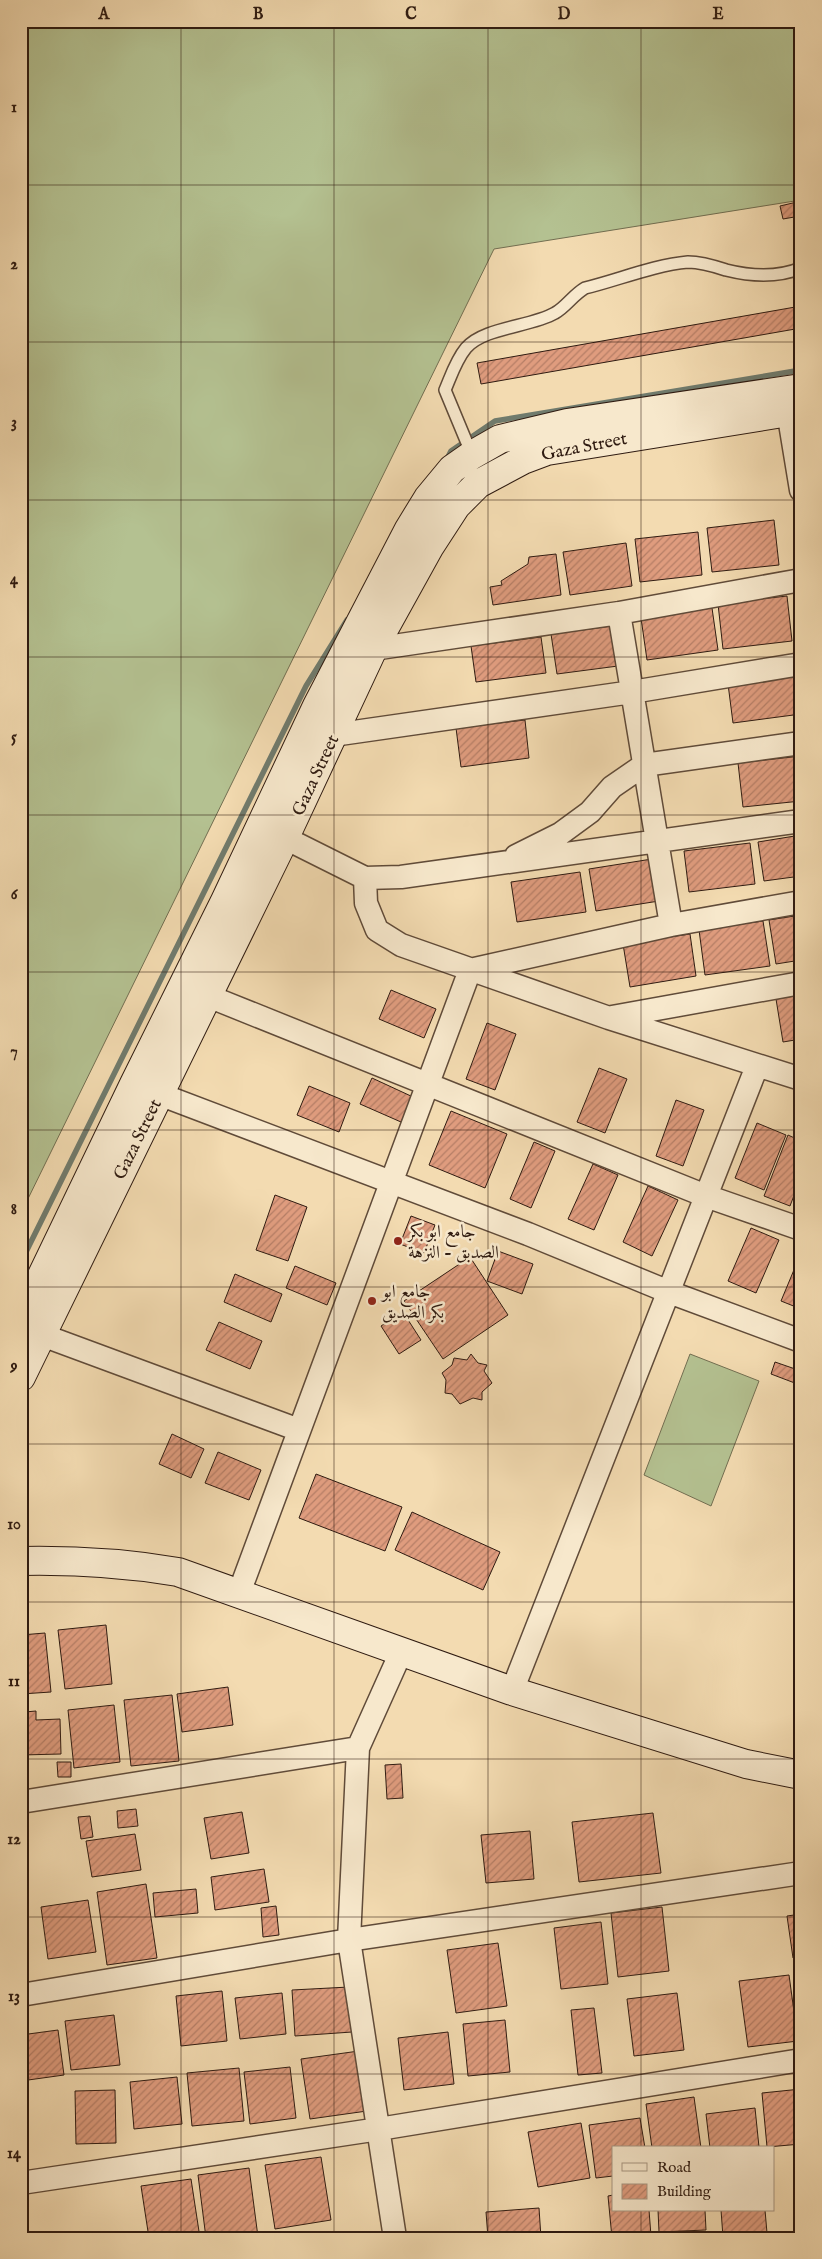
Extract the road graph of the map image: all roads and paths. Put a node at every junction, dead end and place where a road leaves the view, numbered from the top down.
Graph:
1 (801, 268) edge
2 (797, 403) edge
3 (472, 455) junction
4 (801, 490) edge
5 (801, 580) edge
6 (619, 613) junction
7 (373, 649) junction
8 (801, 664) edge
9 (632, 692) junction
10 (333, 736) junction
11 (801, 743) edge
12 (644, 765) junction
13 (801, 821) edge
14 (261, 826) junction
15 (285, 838) junction
16 (657, 842) junction
17 (499, 865) junction
18 (364, 878) junction
19 (801, 902) edge
20 (671, 925) junction
21 (470, 970) junction
22 (801, 983) edge
23 (208, 996) junction
24 (609, 1018) junction
25 (757, 1066) junction
26 (801, 1079) edge
27 (428, 1084) junction
28 (159, 1094) junction
29 (391, 1182) junction
30 (706, 1196) junction
31 (801, 1229) edge
32 (668, 1292) junction
33 (32, 1327) edge
34 (801, 1341) edge
35 (21, 1377) edge
36 (299, 1430) junction
37 (21, 1561) edge
38 (239, 1593) junction
39 (402, 1650) junction
40 (512, 1691) junction
41 (358, 1748) junction
42 (801, 1774) edge
43 (21, 1802) edge
44 (801, 1873) edge
45 (349, 1940) junction
46 (21, 1995) edge
47 (801, 2060) edge
48 (379, 2129) junction
49 (21, 2183) edge
50 (395, 2238) edge

1 - 3 lane
2 - 3 main road, Gaza Street
2 - 4 street
2 - 7 main road, Gaza Street
3 - 14 main road, Gaza Street
5 - 6 street
6 - 7 street
6 - 9 street
7 - 10 main road, Gaza Street
8 - 9 street
9 - 10 street
9 - 12 street
10 - 15 main road, Gaza Street
11 - 12 street
12 - 16 street
12 - 17 street
13 - 16 street
14 - 15 street
14 - 33 main road, Gaza Street
15 - 18 street
15 - 23 main road, Gaza Street
16 - 17 street
16 - 20 street
17 - 18 street
18 - 21 street
19 - 20 street
20 - 21 street
21 - 24 street
21 - 27 street
22 - 24 street
23 - 27 street
23 - 28 main road, Gaza Street
24 - 25 street
25 - 26 street
25 - 30 street
27 - 29 street
27 - 30 street
28 - 29 street
28 - 33 main road, Gaza Street
29 - 32 street
29 - 36 street
30 - 31 street
30 - 32 street
32 - 34 street
32 - 40 street
33 - 35 main road, Gaza Street
33 - 36 street
36 - 38 street
37 - 38 main road
38 - 39 main road
39 - 40 main road
39 - 41 street
40 - 42 main road
41 - 43 street
41 - 45 street
44 - 45 street
45 - 46 street
45 - 48 street
47 - 48 street
48 - 49 street
48 - 50 street

